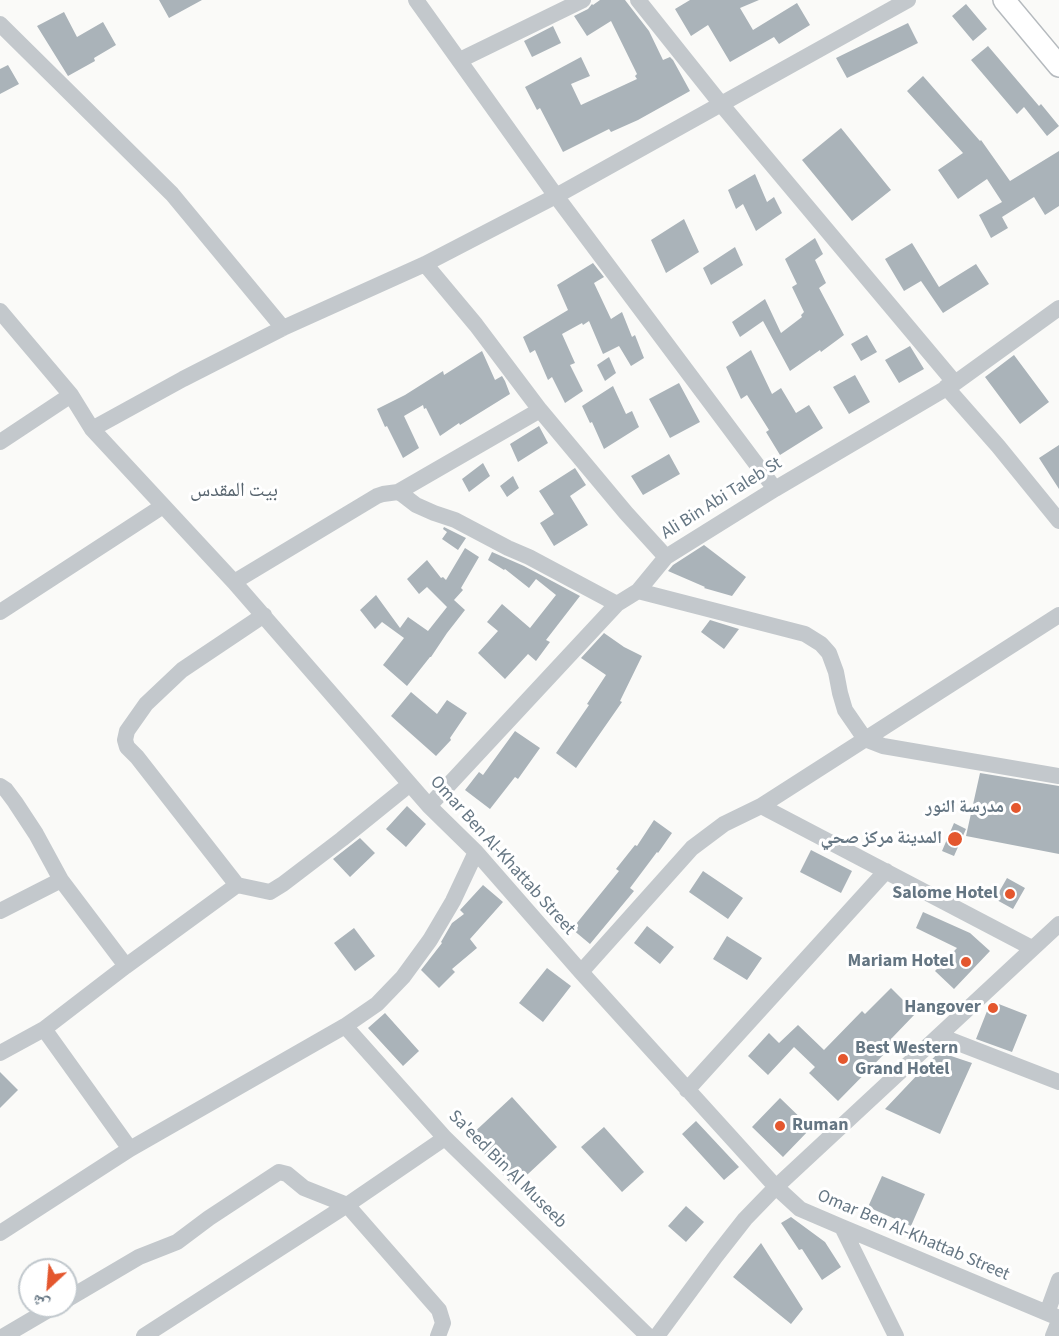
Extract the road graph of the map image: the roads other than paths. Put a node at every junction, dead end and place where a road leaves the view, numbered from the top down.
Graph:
1 (416, 0) edge
2 (583, 0) edge
3 (638, 0) edge
4 (908, 0) edge
5 (1004, 0) edge
6 (0, 24) edge
7 (460, 60) junction
8 (1059, 66) edge
9 (721, 104) junction
10 (556, 196) junction
11 (425, 264) junction
12 (1059, 308) edge
13 (0, 311) edge
14 (283, 328) junction
15 (950, 385) junction
16 (71, 395) junction
17 (540, 410) junction
18 (92, 429) junction
19 (0, 442) edge
20 (775, 489) junction
21 (398, 492) junction
22 (163, 506) junction
23 (1059, 521) edge
24 (666, 557) junction
25 (234, 582) junction
26 (638, 591) junction
27 (617, 604) junction
28 (0, 612) edge
29 (264, 615) junction
30 (1059, 615) edge
31 (865, 739) junction
32 (1059, 776) edge
33 (410, 784) junction
34 (0, 786) edge
35 (429, 806) junction
36 (761, 806) junction
37 (476, 852) junction
38 (886, 871) junction
39 (61, 880) junction
40 (237, 885) junction
41 (0, 911) edge
42 (1059, 924) edge
43 (1032, 948) junction
44 (126, 966) junction
45 (581, 972) junction
46 (345, 1026) junction
47 (44, 1029) junction
48 (940, 1036) junction
49 (0, 1053) edge
50 (1059, 1082) edge
51 (687, 1090) junction
52 (445, 1138) junction
53 (130, 1149) junction
54 (776, 1187) junction
55 (347, 1205) junction
56 (842, 1227) junction
57 (0, 1233) edge
58 (1059, 1280) edge
59 (78, 1293) edge
60 (1055, 1317) edge
61 (35, 1318) edge
62 (4, 1336) edge
63 (144, 1336) edge
64 (438, 1336) edge
65 (648, 1336) edge
66 (657, 1336) edge
67 (896, 1336) edge
68 (1053, 1336) edge

1 - 7 street
2 - 7 street
3 - 9 street
4 - 9 street
5 - 8 main road
6 - 14 street
7 - 10 street
9 - 10 street
9 - 15 street
10 - 11 street
10 - 20 street
11 - 14 street
11 - 17 street
12 - 15 street, Ali Bin Abi Taleb St
13 - 16 street, Omar Ben Al-Khattab Street
14 - 18 street
15 - 20 street, Ali Bin Abi Taleb St
15 - 23 street
16 - 18 street, Omar Ben Al-Khattab Street
16 - 19 street
17 - 21 street
17 - 24 street
18 - 22 street, Omar Ben Al-Khattab Street
20 - 24 street, Ali Bin Abi Taleb St
21 - 25 street
21 - 27 street
22 - 25 street, Omar Ben Al-Khattab Street
22 - 28 street
24 - 26 street, Ali Bin Abi Taleb St
25 - 29 street, Omar Ben Al-Khattab Street
26 - 27 street, Ali Bin Abi Taleb St
26 - 31 street
27 - 35 street, Ali Bin Abi Taleb St
29 - 33 street, Omar Ben Al-Khattab Street
29 - 40 street
30 - 31 street
31 - 32 street
31 - 36 street
33 - 35 street, Omar Ben Al-Khattab Street
33 - 40 street
34 - 39 street
35 - 37 street, Omar Ben Al-Khattab Street
36 - 38 street
36 - 45 street
37 - 45 street, Omar Ben Al-Khattab Street
37 - 46 street
38 - 43 street
38 - 51 street
39 - 41 street
39 - 44 street
40 - 44 street
42 - 43 street
43 - 48 street
44 - 47 street
45 - 51 street, Omar Ben Al-Khattab Street
46 - 52 street, Sa'eed Bin Al Museeb
46 - 53 street
47 - 49 street
47 - 53 street
48 - 50 street
48 - 54 street
51 - 54 street, Omar Ben Al-Khattab Street
52 - 55 street
52 - 65 street, Sa'eed Bin Al Museeb
53 - 57 street
54 - 56 street, Omar Ben Al-Khattab Street
54 - 66 street
55 - 59 street
55 - 63 street
55 - 64 street
56 - 60 street, Omar Ben Al-Khattab Street
56 - 67 street
58 - 60 street
60 - 68 street
61 - 62 street

